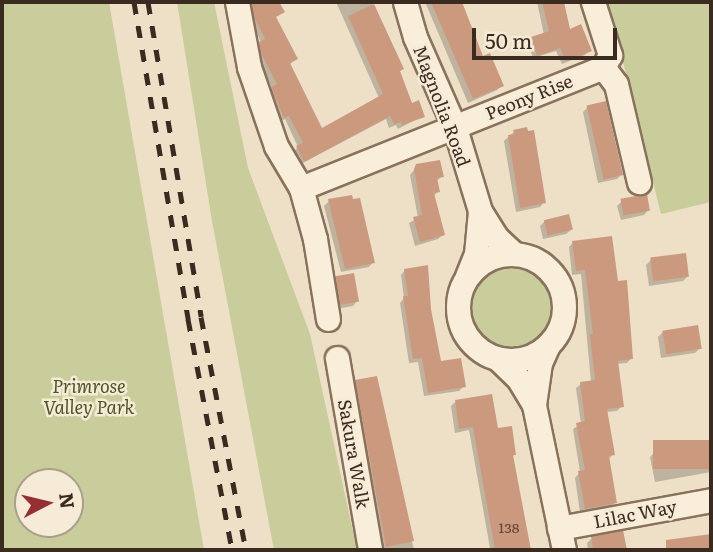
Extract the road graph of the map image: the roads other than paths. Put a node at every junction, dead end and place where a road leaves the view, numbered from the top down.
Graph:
1 (237, 2) edge
2 (405, 2) edge
3 (593, 2) edge
4 (603, 67) junction
5 (455, 128) junction
6 (639, 182) dead end
7 (301, 188) junction
8 (480, 211) junction
9 (513, 253) junction
10 (467, 276) junction
11 (328, 319) dead end
12 (548, 345) junction
13 (337, 358) dead end
14 (498, 359) junction
15 (534, 405) junction
16 (711, 500) edge
17 (562, 539) edge
18 (370, 550) edge

1 - 7 street
2 - 5 street, Magnolia Road
3 - 4 street
4 - 5 street, Peony Rise
4 - 6 street
5 - 7 street
5 - 8 street, Magnolia Road
7 - 11 street
8 - 9 street, Magnolia Road
8 - 10 street, Magnolia Road
9 - 10 street
9 - 12 street, Magnolia Road
10 - 14 street, Magnolia Road
12 - 14 street
12 - 15 street, Magnolia Road
13 - 18 street, Sakura Walk
14 - 15 street, Magnolia Road
15 - 17 street, Magnolia Road
16 - 17 street, Lilac Way

